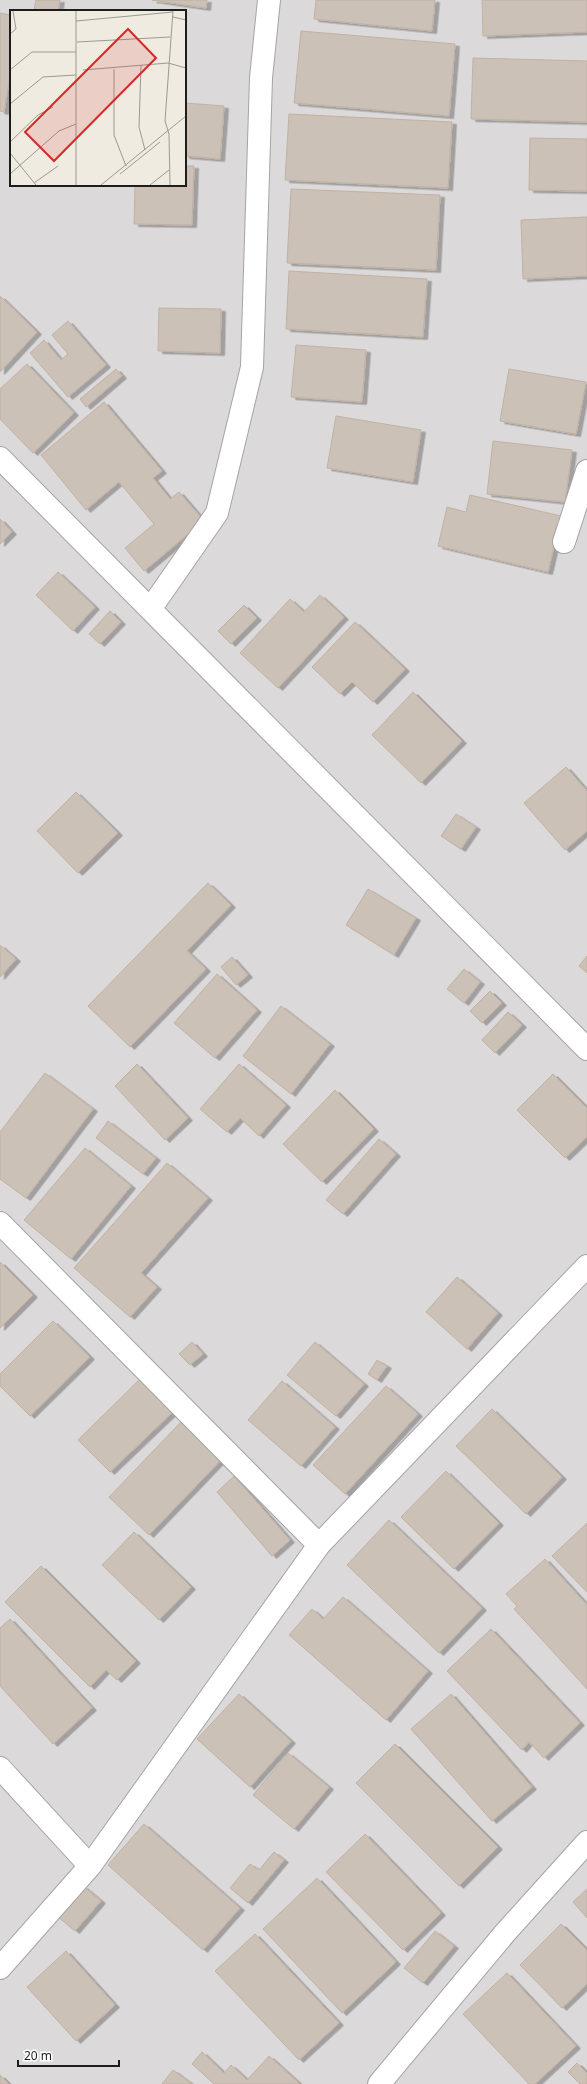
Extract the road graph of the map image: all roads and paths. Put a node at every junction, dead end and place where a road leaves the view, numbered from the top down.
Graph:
1 (269, 0) edge
2 (0, 458) edge
3 (587, 470) edge
4 (564, 542) dead end
5 (151, 608) junction
6 (587, 1049) edge
7 (0, 1223) edge
8 (587, 1266) edge
9 (319, 1544) junction
10 (0, 1768) edge
11 (587, 1842) edge
12 (90, 1866) junction
13 (0, 1968) edge
14 (379, 2084) edge

1 - 5 street
2 - 5 street
3 - 4 street
5 - 6 street
7 - 9 street
8 - 9 street
9 - 12 street
10 - 12 street
11 - 14 street
12 - 13 street

